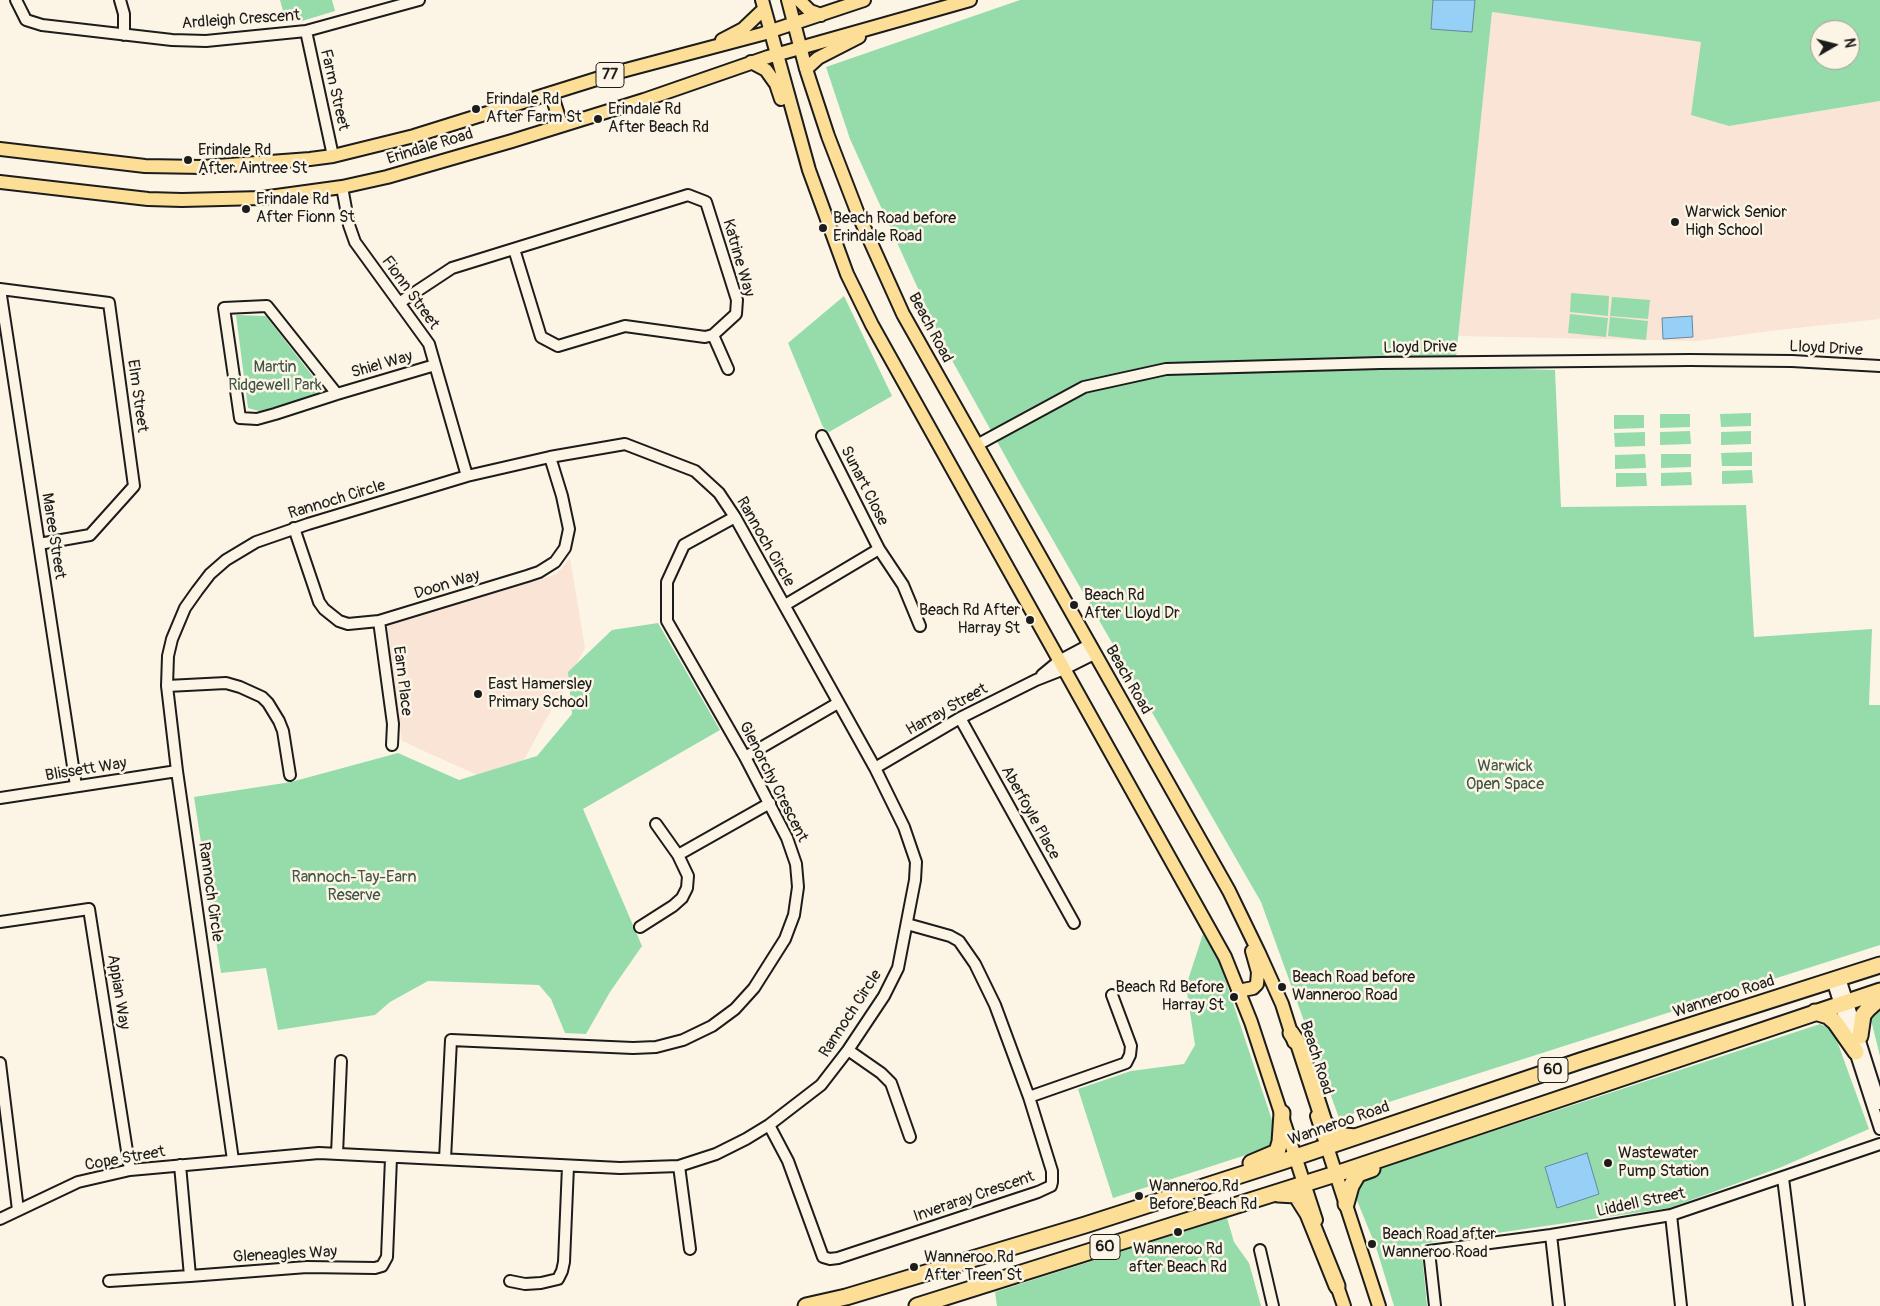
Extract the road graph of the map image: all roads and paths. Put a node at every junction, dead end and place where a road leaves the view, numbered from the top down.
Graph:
1 (16, 0) edge
2 (120, 0) edge
3 (419, 0) edge
4 (788, 0) edge
5 (799, 0) edge
6 (864, 0) edge
7 (970, 0) edge
8 (763, 4) edge
9 (923, 13) junction
10 (821, 15) junction
11 (794, 24) junction
12 (306, 31) junction
13 (771, 31) junction
14 (124, 35) junction
15 (800, 47) junction
16 (777, 54) junction
17 (668, 60) junction
18 (751, 62) junction
19 (806, 69) junction
20 (551, 93) junction
21 (561, 124) junction
22 (801, 143) junction
23 (0, 149) edge
24 (333, 156) junction
25 (0, 182) edge
26 (342, 188) junction
27 (514, 249) junction
28 (0, 289) edge
29 (399, 302) junction
30 (713, 335) junction
31 (435, 366) junction
32 (1880, 366) edge
33 (728, 370) dead end
34 (338, 394) junction
35 (822, 436) dead end
36 (977, 445) junction
37 (550, 457) junction
38 (467, 476) junction
39 (736, 517) junction
40 (294, 528) junction
41 (39, 544) junction
42 (879, 549) junction
43 (785, 605) junction
44 (380, 621) junction
45 (920, 626) dead end
46 (1092, 649) junction
47 (1062, 665) junction
48 (167, 686) junction
49 (838, 703) junction
50 (960, 718) junction
51 (392, 745) dead end
52 (745, 756) junction
53 (875, 768) junction
54 (177, 771) junction
55 (290, 775) dead end
56 (76, 786) junction
57 (0, 798) edge
58 (770, 803) junction
59 (656, 824) dead end
60 (678, 855) junction
61 (1244, 920) junction
62 (0, 922) edge
63 (1074, 923) dead end
64 (907, 924) junction
65 (640, 927) dead end
66 (1880, 965) edge
67 (1836, 979) junction
68 (1238, 991) junction
69 (1880, 991) edge
70 (1112, 995) dead end
71 (1880, 998) edge
72 (1844, 1003) junction
73 (1815, 1012) junction
74 (1291, 1033) junction
75 (1860, 1036) junction
76 (848, 1050) junction
77 (1856, 1052) junction
78 (341, 1061) dead end
79 (0, 1063) edge
80 (1029, 1097) junction
81 (1880, 1104) edge
82 (1282, 1113) junction
83 (1489, 1122) junction
84 (769, 1125) junction
85 (1880, 1129) edge
86 (910, 1137) dead end
87 (1356, 1137) junction
88 (1880, 1144) edge
89 (1327, 1146) junction
90 (337, 1154) junction
91 (1296, 1157) junction
92 (391, 1158) junction
93 (445, 1159) junction
94 (233, 1160) junction
95 (180, 1165) junction
96 (568, 1166) junction
97 (679, 1166) junction
98 (130, 1170) junction
99 (1336, 1174) junction
100 (1783, 1178) junction
101 (1304, 1184) junction
102 (1186, 1193) junction
103 (1274, 1194) junction
104 (1346, 1204) junction
105 (18, 1210) junction
106 (1670, 1215) junction
107 (0, 1219) edge
108 (1551, 1235) junction
109 (690, 1249) dead end
110 (1260, 1250) dead end
111 (190, 1276) junction
112 (510, 1281) dead end
113 (109, 1282) dead end
114 (1337, 1286) junction
115 (847, 1301) edge
116 (806, 1306) edge
117 (916, 1306) edge
118 (1273, 1306) edge
119 (1344, 1306) edge
120 (1379, 1306) edge
121 (1435, 1306) edge
122 (1559, 1306) edge
123 (1681, 1306) edge
124 (1799, 1306) edge

1 - 14 street, Ardleigh Crescent
2 - 14 street
3 - 12 street, Ardleigh Crescent
4 - 11 main road, Beach Road
5 - 10 main road
6 - 10 main road, Erindale Road / 77
7 - 9 main road, Erindale Road / 77
8 - 13 main road
8 - 17 main road
9 - 15 main road, Erindale Road / 77
9 - 19 main road
10 - 11 main road, Erindale Road / 77
11 - 13 main road, Erindale Road / 77
11 - 15 main road, Beach Road
12 - 14 street, Ardleigh Crescent
12 - 24 street, Farm Street
13 - 16 main road
13 - 17 main road, Erindale Road / 77
15 - 16 main road, Erindale Road / 77
15 - 19 main road, Beach Road
16 - 18 main road, Erindale Road / 77
16 - 22 main road
17 - 20 main road, Erindale Road / 77
18 - 21 main road, Erindale Road / 77
18 - 22 main road
19 - 36 main road, Beach Road
20 - 21 main road
20 - 24 main road, Erindale Road / 77
21 - 26 main road, Erindale Road / 77
22 - 47 main road
23 - 24 main road, Erindale Road / 77
25 - 26 main road, Erindale Road / 77
26 - 29 street, Fionn Street
27 - 29 street, Katrine Way
27 - 30 street
27 - 30 street, Katrine Way
28 - 41 street, Maree Street
28 - 41 street, Elm Street
29 - 31 street, Fionn Street
30 - 33 street
31 - 34 street, Shiel Way
31 - 38 street, Fionn Street
32 - 36 street, Lloyd Drive
34 - 34 street, Shiel Way
35 - 42 street, Sunart Close
36 - 46 main road, Beach Road
37 - 38 street, Rannoch Circle
37 - 39 street, Rannoch Circle
37 - 44 street, Doon Way
38 - 40 street, Rannoch Circle
39 - 43 street, Rannoch Circle
39 - 52 street, Glenorchy Crescent
40 - 44 street, Doon Way
40 - 48 street, Rannoch Circle
41 - 56 street, Maree Street
42 - 43 street, Sunart Close
42 - 45 street, Sunart Close
43 - 49 street, Rannoch Circle
44 - 51 street, Earn Place
46 - 47 street, Harray Street
46 - 61 main road, Beach Road
47 - 50 street, Harray Street
47 - 68 main road
48 - 54 street, Rannoch Circle
48 - 55 street
49 - 52 street
49 - 53 street, Rannoch Circle
50 - 53 street, Harray Street
50 - 63 street, Aberfoyle Place
52 - 58 street, Glenorchy Crescent
53 - 64 street, Rannoch Circle
54 - 56 street, Blissett Way
54 - 94 street, Rannoch Circle
56 - 57 street, Blissett Way
58 - 60 street
58 - 93 street, Glenorchy Crescent
59 - 60 street
60 - 65 street
61 - 68 main road
61 - 74 main road, Beach Road
62 - 98 street, Appian Way
64 - 76 street, Rannoch Circle
64 - 80 street, Inveraray Crescent
66 - 67 highway, Wanneroo Road / 60
67 - 72 street
67 - 87 highway, Wanneroo Road / 60
68 - 82 main road
69 - 72 highway, 60
70 - 80 street
71 - 75 highway
72 - 73 highway, 60
72 - 75 street
72 - 77 street
73 - 77 highway
73 - 83 highway, 60
74 - 87 highway
74 - 89 main road, Beach Road
75 - 81 street
76 - 84 street, Rannoch Circle
76 - 86 street
77 - 85 street
78 - 90 street
79 - 105 street
80 - 84 street, Inveraray Crescent
82 - 91 main road
82 - 102 highway
83 - 99 highway, 60
83 - 104 highway
84 - 97 street, Rannoch Circle
87 - 89 highway, Wanneroo Road / 60
88 - 100 street, Liddell Street
89 - 91 highway, Wanneroo Road / 60
89 - 99 main road, Beach Road
90 - 92 street, Rannoch Circle
90 - 94 street, Rannoch Circle
91 - 101 main road
91 - 102 highway, Wanneroo Road / 60
92 - 93 street, Rannoch Circle
92 - 111 street, Gleneagles Way
93 - 96 street, Rannoch Circle
94 - 95 street, Cope Street
95 - 98 street, Cope Street
95 - 111 street
96 - 97 street, Rannoch Circle
96 - 112 street
97 - 109 street
98 - 105 street, Cope Street
99 - 101 highway, 60
99 - 104 main road, Beach Road
100 - 106 street, Liddell Street
100 - 124 street
101 - 103 highway, 60
101 - 114 main road
102 - 115 highway, Wanneroo Road / 60
103 - 114 highway
103 - 117 highway, 60
104 - 120 main road, Beach Road
105 - 107 street, Cope Street
106 - 108 street, Liddell Street
106 - 123 street
108 - 121 street, Liddell Street
108 - 122 street
110 - 118 street
111 - 113 street
114 - 119 main road
115 - 116 highway, Wanneroo Road / 60

